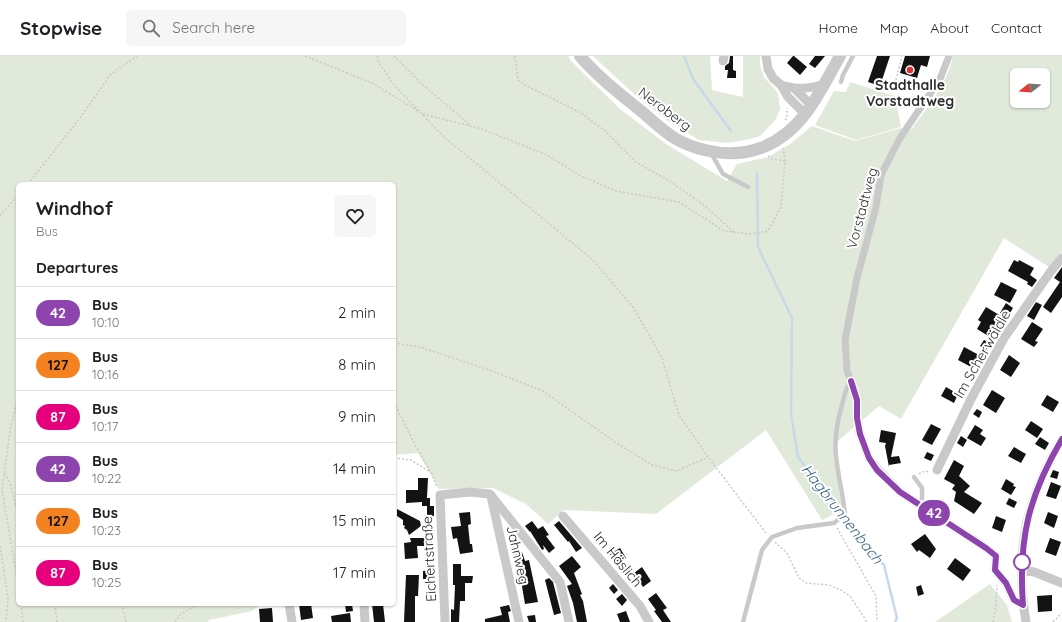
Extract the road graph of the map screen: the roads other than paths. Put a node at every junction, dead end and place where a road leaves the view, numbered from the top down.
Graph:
1 (580, 56) edge
2 (766, 56) edge
3 (840, 56) edge
4 (853, 56) edge
5 (949, 56) edge
6 (841, 82) dead end
7 (825, 84) junction
8 (780, 85) junction
9 (794, 89) junction
10 (808, 110) junction
11 (710, 151) junction
12 (748, 187) dead end
13 (1062, 258) edge
14 (851, 381) junction
15 (1062, 439) edge
16 (934, 471) road end
17 (914, 477) road end
18 (490, 494) junction
19 (922, 505) junction
20 (563, 516) dead end
21 (1022, 570) junction
22 (1062, 583) edge
23 (1023, 605) junction
24 (289, 606) edge
25 (364, 606) edge
26 (292, 622) edge
27 (365, 622) edge
28 (445, 622) edge
29 (519, 622) edge
30 (569, 622) edge
31 (649, 622) edge
32 (743, 622) edge
33 (1026, 622) edge

1 - 11 street, Neroberg
2 - 8 street
3 - 7 street, Neroberg
4 - 6 lane
5 - 14 street, Vorstadtweg
7 - 9 street
7 - 10 street, Neroberg
8 - 9 street
8 - 10 street
9 - 10 street
10 - 11 street, Neroberg
11 - 12 lane
13 - 16 street, Im Scherwäldle
14 - 19 street
14 - 32 lane
15 - 21 street
17 - 19 lane
18 - 28 street, Eichertstraße
18 - 29 street, Jahnweg
18 - 30 street
19 - 23 street
20 - 31 street, Im Häslich
21 - 22 street
21 - 23 street
23 - 33 street
24 - 26 street
25 - 27 street

